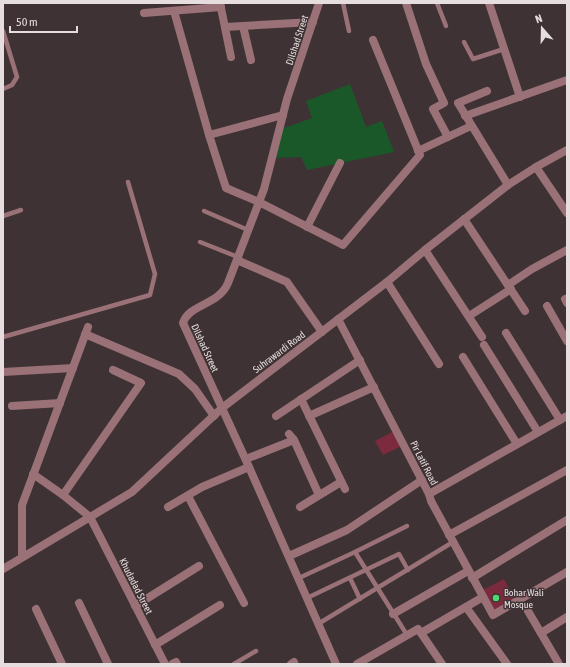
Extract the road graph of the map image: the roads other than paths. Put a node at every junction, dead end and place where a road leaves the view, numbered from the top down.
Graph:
1 (320, 3) edge
2 (343, 3) edge
3 (406, 3) edge
4 (437, 3) edge
5 (489, 3) edge
6 (220, 5) edge
7 (174, 11) junction
8 (144, 13) dead end
9 (313, 22) junction
10 (243, 26) junction
11 (446, 26) dead end
12 (225, 27) junction
13 (3, 31) edge
14 (349, 31) dead end
15 (373, 40) dead end
16 (464, 42) dead end
17 (504, 49) junction
18 (231, 56) dead end
19 (251, 60) dead end
20 (567, 80) edge
21 (3, 89) edge
22 (487, 90) dead end
23 (520, 97) junction
24 (283, 115) junction
25 (465, 116) junction
26 (471, 126) junction
27 (209, 135) junction
28 (448, 137) junction
29 (567, 150) edge
30 (418, 151) junction
31 (340, 163) dead end
32 (536, 167) junction
33 (128, 182) dead end
34 (508, 185) junction
35 (259, 202) junction
36 (21, 210) dead end
37 (204, 211) dead end
38 (567, 213) edge
39 (3, 216) edge
40 (464, 219) junction
41 (307, 226) junction
42 (248, 230) junction
43 (200, 242) dead end
44 (425, 250) junction
45 (567, 250) edge
46 (237, 259) junction
47 (387, 282) junction
48 (509, 287) junction
49 (547, 306) dead end
50 (525, 311) dead end
51 (469, 316) junction
52 (338, 319) junction
53 (322, 332) junction
54 (506, 333) dead end
55 (3, 337) edge
56 (567, 341) edge
57 (463, 357) dead end
58 (360, 360) junction
59 (439, 364) dead end
60 (73, 368) junction
61 (112, 370) dead end
62 (3, 372) edge
63 (374, 387) junction
64 (301, 399) junction
65 (60, 403) junction
66 (12, 406) dead end
67 (222, 408) junction
68 (214, 416) junction
69 (276, 416) dead end
70 (309, 416) junction
71 (564, 418) edge
72 (538, 432) junction
73 (518, 444) junction
74 (246, 459) junction
75 (249, 467) junction
76 (567, 470) edge
77 (33, 474) junction
78 (422, 480) junction
79 (429, 494) junction
80 (63, 495) junction
81 (319, 495) junction
82 (188, 496) junction
83 (168, 507) dead end
84 (300, 507) dead end
85 (90, 517) junction
86 (567, 520) edge
87 (407, 526) dead end
88 (451, 539) junction
89 (355, 552) junction
90 (22, 556) junction
91 (289, 556) junction
92 (199, 566) dead end
93 (3, 569) edge
94 (366, 570) junction
95 (408, 570) junction
96 (567, 572) edge
97 (470, 574) junction
98 (299, 578) junction
99 (350, 578) junction
100 (378, 588) junction
101 (483, 597) junction
102 (307, 598) junction
103 (360, 599) junction
104 (79, 603) dead end
105 (244, 603) dead end
106 (220, 605) dead end
107 (135, 606) junction
108 (466, 607) junction
109 (36, 609) dead end
110 (528, 611) dead end
111 (393, 614) junction
112 (567, 617) edge
113 (318, 624) junction
114 (541, 632) junction
115 (420, 633) junction
116 (407, 635) junction
117 (155, 645) junction
118 (256, 651) dead end
119 (567, 659) edge
120 (62, 664) edge
121 (108, 664) edge
122 (165, 664) edge
123 (172, 664) edge
124 (177, 664) edge
125 (234, 664) edge
126 (336, 664) edge
127 (357, 664) edge
128 (442, 664) edge
129 (507, 664) edge
130 (559, 664) edge

1 - 9 street, Dilshad Street
2 - 14 lane
3 - 28 street
4 - 11 lane
5 - 17 street
6 - 7 street
6 - 12 street
7 - 8 street
7 - 27 street
9 - 10 street
9 - 24 street, Dilshad Street
10 - 12 street
10 - 19 street
12 - 18 street
13 - 21 lane
15 - 30 street
16 - 17 lane
17 - 23 street
20 - 23 street
22 - 25 street
23 - 25 street
24 - 27 street
24 - 35 street, Dilshad Street
25 - 26 street
26 - 28 street
26 - 34 street
27 - 35 street
28 - 30 street
29 - 32 street, Suhrawardi Road
30 - 41 street
31 - 41 street
32 - 34 street, Suhrawardi Road
32 - 38 street
33 - 55 lane
34 - 40 street, Suhrawardi Road
35 - 41 street
35 - 42 street, Dilshad Street
36 - 39 lane
37 - 42 lane
40 - 44 street, Suhrawardi Road
40 - 48 street
42 - 46 street, Dilshad Street
43 - 46 lane
44 - 47 street, Suhrawardi Road
44 - 51 street
45 - 48 street
46 - 53 street
46 - 67 street, Dilshad Street
47 - 52 street, Suhrawardi Road
47 - 59 street
48 - 50 street
48 - 51 street
49 - 56 street
51 - 72 street
52 - 53 street, Suhrawardi Road
52 - 58 street, Pir Latif Road
53 - 67 street, Suhrawardi Road
54 - 71 street
57 - 73 street
58 - 63 street, Pir Latif Road
58 - 64 street
60 - 62 street
60 - 65 street
60 - 68 street
61 - 80 street
63 - 70 street
63 - 78 street, Pir Latif Road
64 - 69 street
64 - 70 street
65 - 66 street
65 - 77 street
67 - 68 street, Suhrawardi Road
67 - 74 street, Dilshad Street
68 - 85 street, Suhrawardi Road
70 - 81 street
71 - 72 street
72 - 73 street
73 - 79 street
74 - 75 street, Dilshad Street
74 - 81 street
75 - 82 street
75 - 91 street, Dilshad Street
76 - 88 street
77 - 80 street
77 - 90 street
78 - 79 street, Pir Latif Road
78 - 91 street
79 - 88 street, Pir Latif Road
80 - 85 street
81 - 84 street
82 - 83 street
82 - 105 street
85 - 90 street, Suhrawardi Road
85 - 107 street, Khudadad Street
86 - 97 street
87 - 89 lane
88 - 95 lane
88 - 97 street, Pir Latif Road
89 - 94 lane
89 - 98 lane
90 - 93 street, Suhrawardi Road
91 - 98 street, Dilshad Street
92 - 107 street
94 - 95 lane
94 - 99 lane
94 - 100 lane
95 - 100 lane
96 - 101 street, Pir Latif Road
97 - 101 street, Pir Latif Road
97 - 111 street
98 - 102 street, Dilshad Street
99 - 102 lane
99 - 103 lane
100 - 103 lane
100 - 111 lane
101 - 108 street
102 - 113 street, Dilshad Street
103 - 113 lane
104 - 121 street
106 - 117 street
107 - 117 street, Khudadad Street
108 - 115 street
108 - 129 street
109 - 120 street
110 - 114 street
111 - 116 lane
112 - 114 street
113 - 126 street, Dilshad Street
114 - 130 street
115 - 116 street
115 - 128 street
116 - 127 street
117 - 122 street, Khudadad Street
118 - 125 lane
119 - 130 street
123 - 124 street

